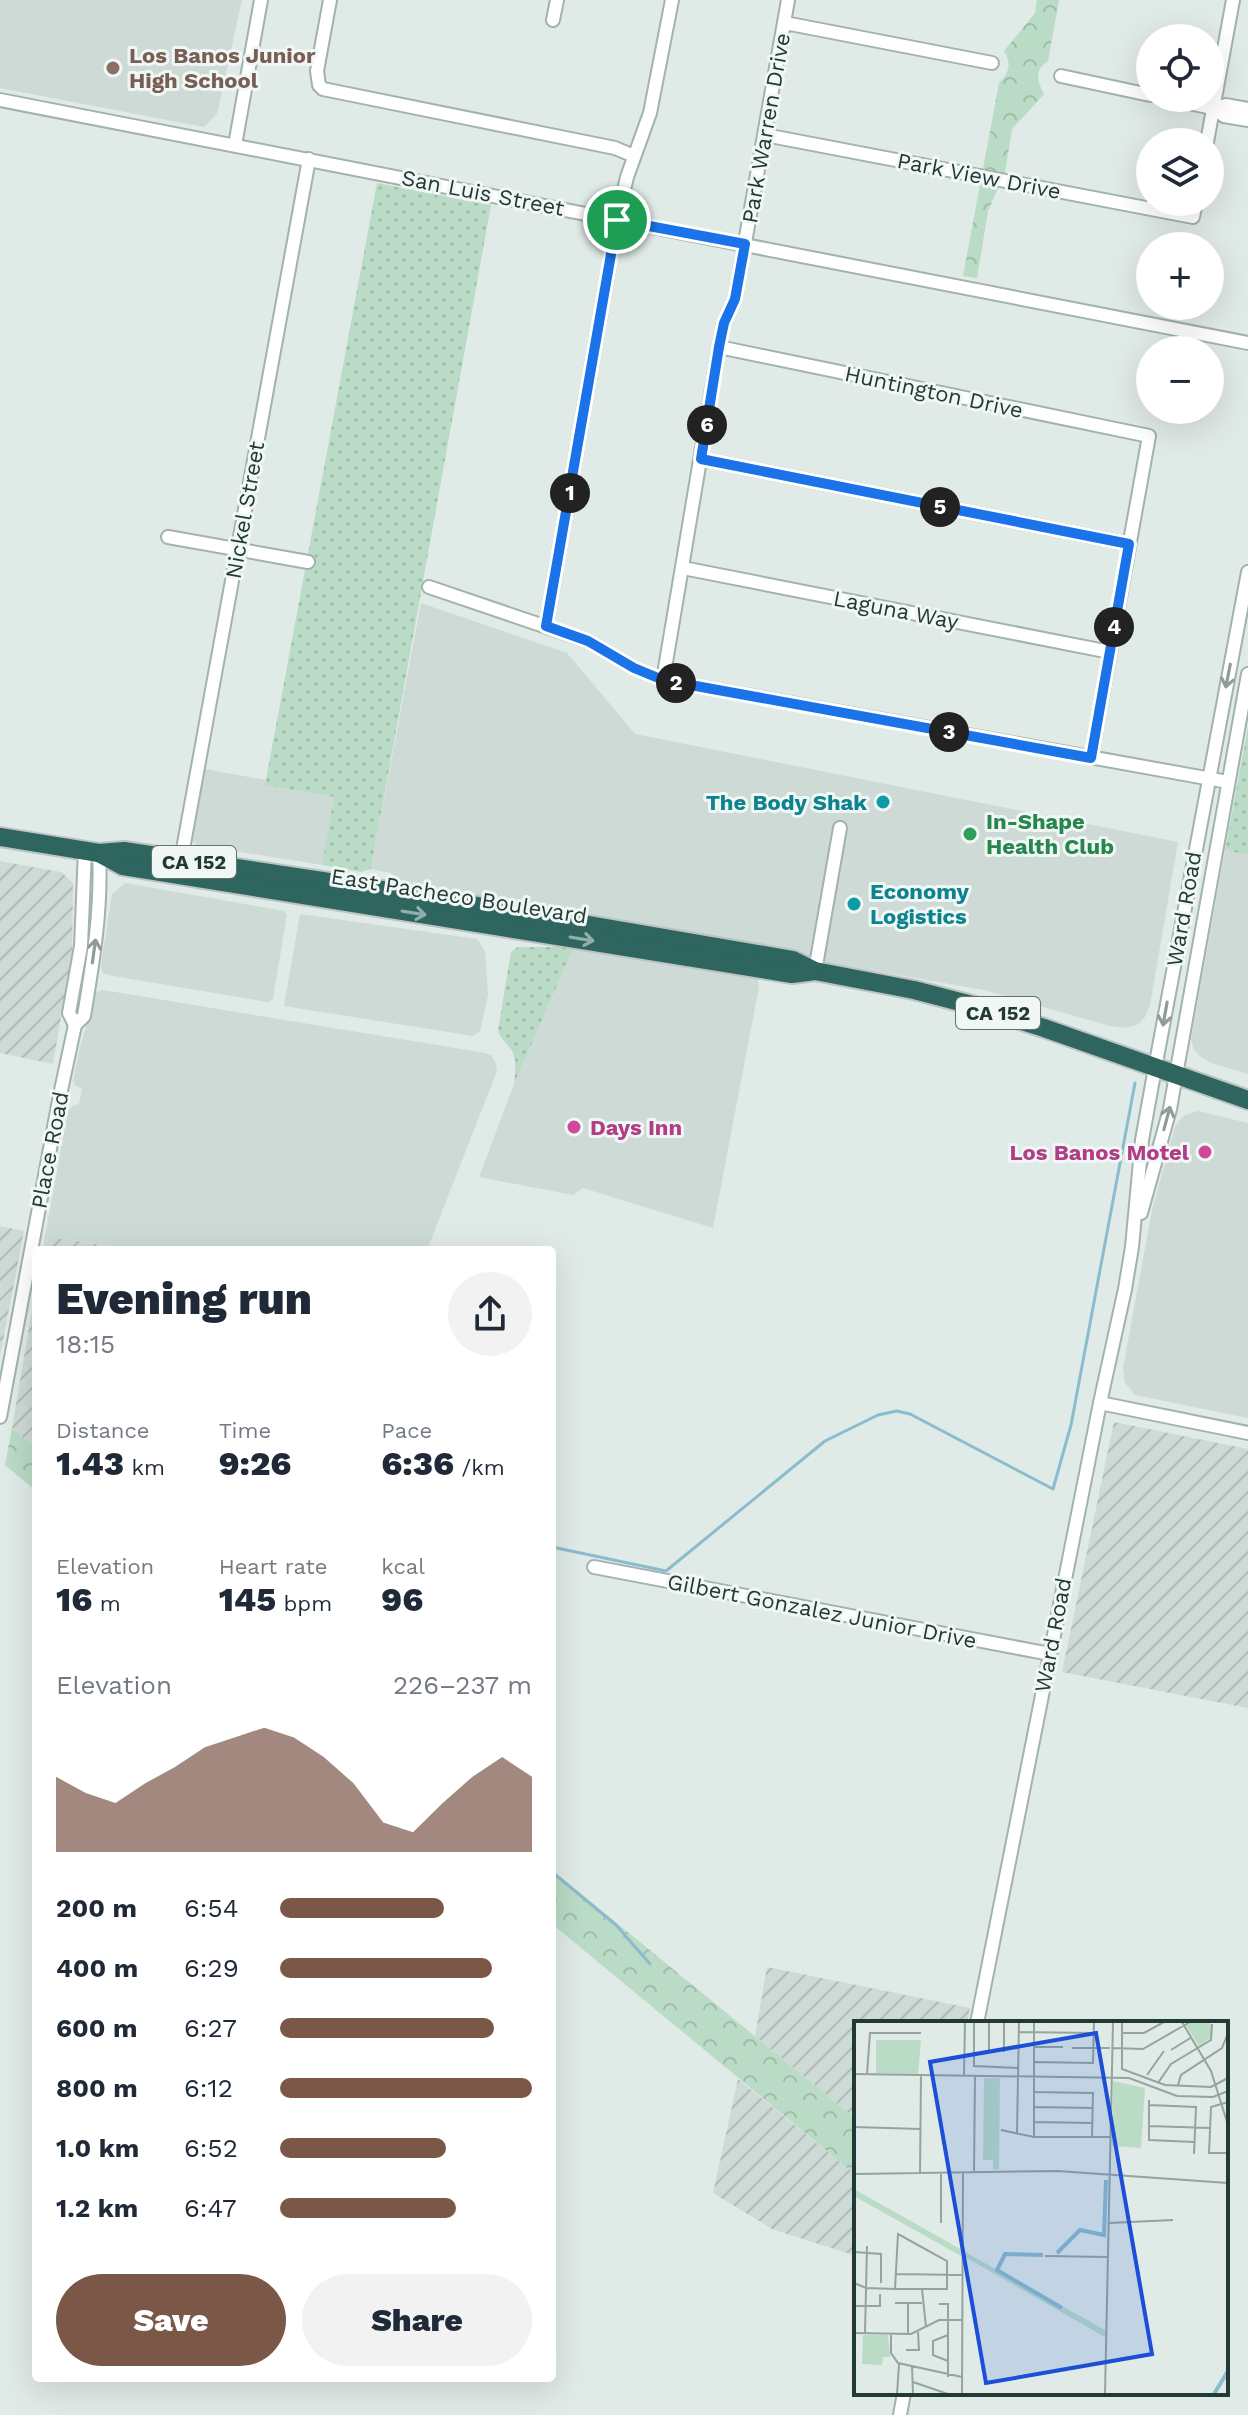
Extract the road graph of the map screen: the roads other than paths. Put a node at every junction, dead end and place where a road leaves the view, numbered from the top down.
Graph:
1 (261, 0) edge
2 (330, 0) edge
3 (557, 0) edge
4 (672, 0) edge
5 (788, 0) edge
6 (1233, 0) edge
7 (553, 20) dead end
8 (785, 23) junction
9 (1224, 49) edge
10 (992, 63) dead end
11 (1061, 76) dead end
12 (1136, 92) edge
13 (0, 100) edge
14 (1224, 105) edge
15 (1248, 109) edge
16 (1218, 112) edge
17 (1248, 120) edge
18 (765, 135) junction
19 (235, 145) junction
20 (634, 156) junction
21 (309, 159) junction
22 (1136, 206) edge
23 (617, 220) junction
24 (745, 244) junction
25 (1248, 343) edge
26 (719, 347) junction
27 (701, 459) junction
28 (168, 537) dead end
29 (1129, 544) junction
30 (238, 549) junction
31 (308, 562) dead end
32 (683, 568) junction
33 (1248, 572) edge
34 (429, 587) dead end
35 (546, 626) junction
36 (1110, 652) junction
37 (1248, 674) edge
38 (663, 680) junction
39 (1091, 758) junction
40 (1208, 778) junction
41 (1228, 782) junction
42 (840, 828) dead end
43 (0, 837) edge
44 (92, 852) junction
45 (181, 860) junction
46 (815, 971) junction
47 (1155, 1068) junction
48 (1176, 1075) junction
49 (1248, 1100) edge
50 (1132, 1247) junction
51 (1100, 1403) junction
52 (0, 1417) edge
53 (1248, 1433) edge
54 (594, 1567) dead end
55 (1050, 1654) junction
56 (977, 2021) edge
57 (904, 2395) edge
58 (900, 2415) edge

1 - 19 street
2 - 20 street
3 - 7 street
4 - 20 street
5 - 8 street, Park Warren Drive
6 - 9 street
8 - 10 street
8 - 18 street, Park Warren Drive
11 - 12 street
13 - 19 street, San Luis Street
14 - 15 street
16 - 17 street
18 - 22 street, Park View Drive
18 - 24 street, Park Warren Drive
19 - 21 street, San Luis Street
20 - 23 street
21 - 23 street, San Luis Street
21 - 30 street, Nickel Street
23 - 24 street, San Luis Street
23 - 35 street
24 - 25 street, San Luis Street
24 - 26 street, Park Warren Drive
26 - 27 street, Park Warren Drive
26 - 29 street, Huntington Drive
27 - 29 street
27 - 32 street, Park Warren Drive
28 - 30 street
29 - 36 street
30 - 31 street
30 - 45 street, Nickel Street
32 - 36 street, Laguna Way
32 - 38 street, Park Warren Drive
33 -> 40 street, Ward Road
34 - 35 street
35 - 38 street
36 - 39 street
37 - 41 street, Ward Road
38 - 39 street
39 - 40 street
40 - 41 street
40 -> 47 street, Ward Road
41 - 48 street, Ward Road
42 - 46 street
43 - 44 highway, East Pacheco Boulevard / CA 152
44 - 45 highway, East Pacheco Boulevard / CA 152
44 -> 46 highway, East Pacheco Boulevard / CA 152
44 - 52 street, Place Road
45 - 46 highway, East Pacheco Boulevard / CA 152
46 - 47 highway, East Pacheco Boulevard / CA 152
47 - 48 highway, East Pacheco Boulevard / CA 152
47 - 50 street, Ward Road
48 - 49 highway, East Pacheco Boulevard / CA 152
50 -> 48 street, Ward Road
50 - 51 street, Ward Road
51 - 53 street
51 - 55 street, Ward Road
54 - 55 street, Gilbert Gonzalez Junior Drive
55 - 56 street, Ward Road
57 - 58 street

